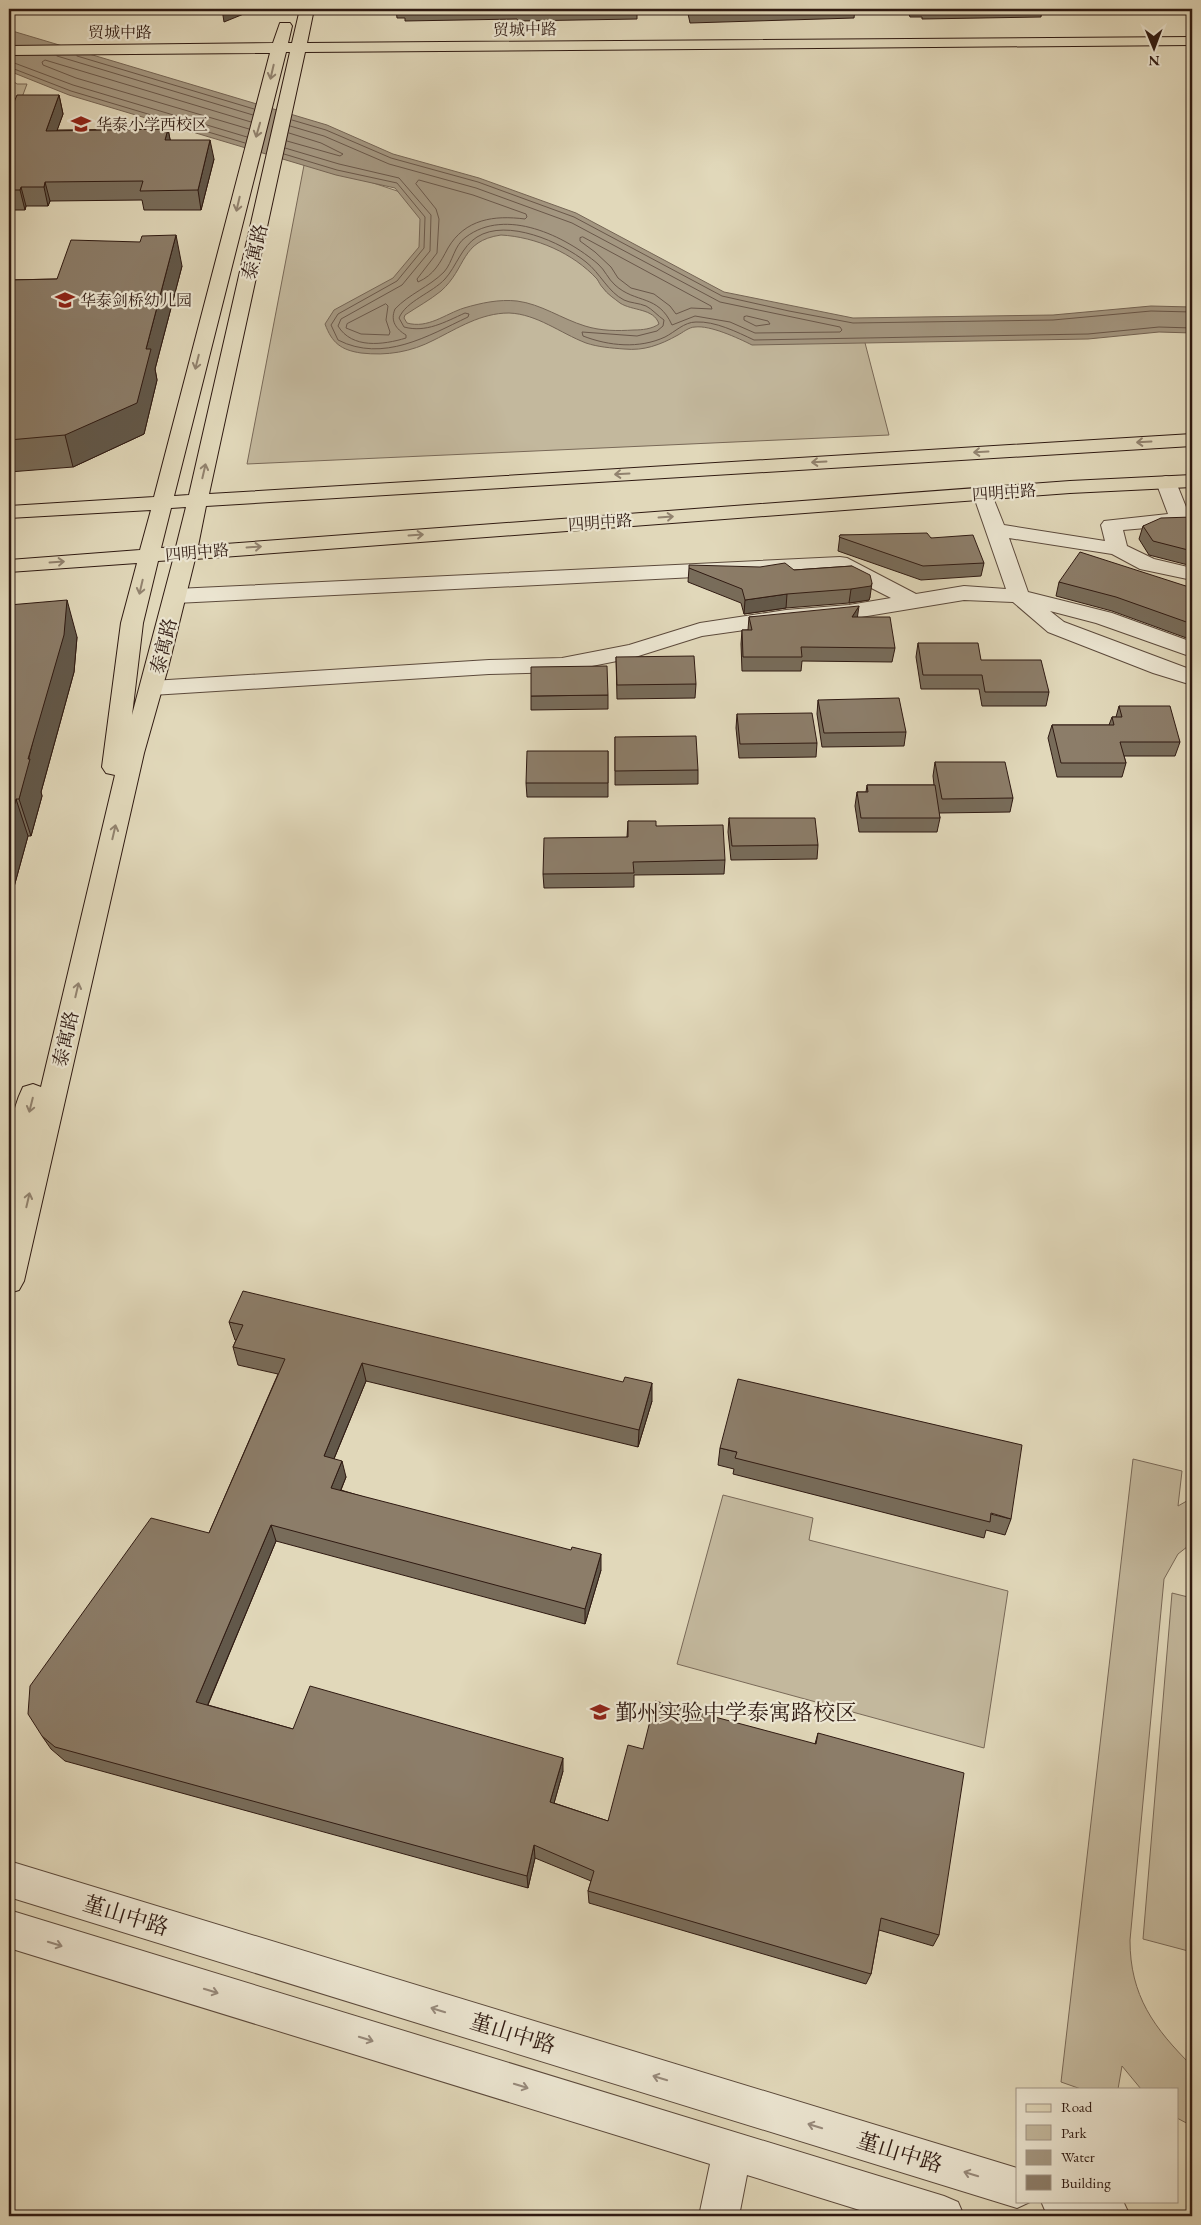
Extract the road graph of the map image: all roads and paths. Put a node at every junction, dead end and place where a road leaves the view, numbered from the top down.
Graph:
1 (289, 9) edge
2 (307, 9) edge
3 (1192, 41) edge
4 (279, 49) junction
5 (297, 49) junction
6 (9, 50) edge
7 (1192, 440) edge
8 (1192, 481) edge
9 (1166, 482) junction
10 (983, 494) junction
11 (198, 499) junction
12 (162, 501) junction
13 (9, 512) edge
14 (1186, 518) edge
15 (995, 530) junction
16 (1118, 549) junction
17 (186, 552) junction
18 (148, 556) junction
19 (9, 566) edge
20 (1192, 574) edge
21 (176, 596) junction
22 (1019, 596) junction
23 (912, 601) junction
24 (1192, 650) edge
25 (1192, 678) edge
26 (152, 688) junction
27 (9, 1193) edge
28 (9, 1281) edge
29 (9, 1879) edge
30 (9, 1929) edge
31 (732, 2151) junction
32 (1016, 2188) edge
33 (1064, 2202) edge
34 (719, 2216) edge
35 (944, 2216) edge
36 (1110, 2216) edge

1 - 4 main road, 泰寓路
2 - 5 main road, 泰寓路
3 - 5 main road, 贸城中路
4 - 5 main road, 贸城中路
4 - 6 main road, 贸城中路
4 -> 12 main road, 泰寓路
11 -> 5 main road, 泰寓路
7 -> 11 main road
8 - 9 main road, 四明中路
9 - 10 main road, 四明中路
9 - 14 street
10 - 15 street
17 -> 10 main road, 四明中路
11 - 12 main road
11 - 17 main road, 泰寓路
12 - 13 main road
12 - 18 main road, 泰寓路
14 - 16 street
15 - 16 street
15 - 22 street
16 - 20 street
17 - 18 main road, 四明中路
17 - 21 main road, 泰寓路
19 -> 18 main road, 四明中路
18 -> 27 main road, 泰寓路
21 - 23 street
21 - 26 main road, 泰寓路
22 - 23 street
22 - 24 street
22 - 25 street
23 - 26 street
28 -> 26 main road, 泰寓路
32 -> 29 street, 堇山中路
30 -> 31 street
31 - 34 street
31 - 35 street
33 - 36 street

